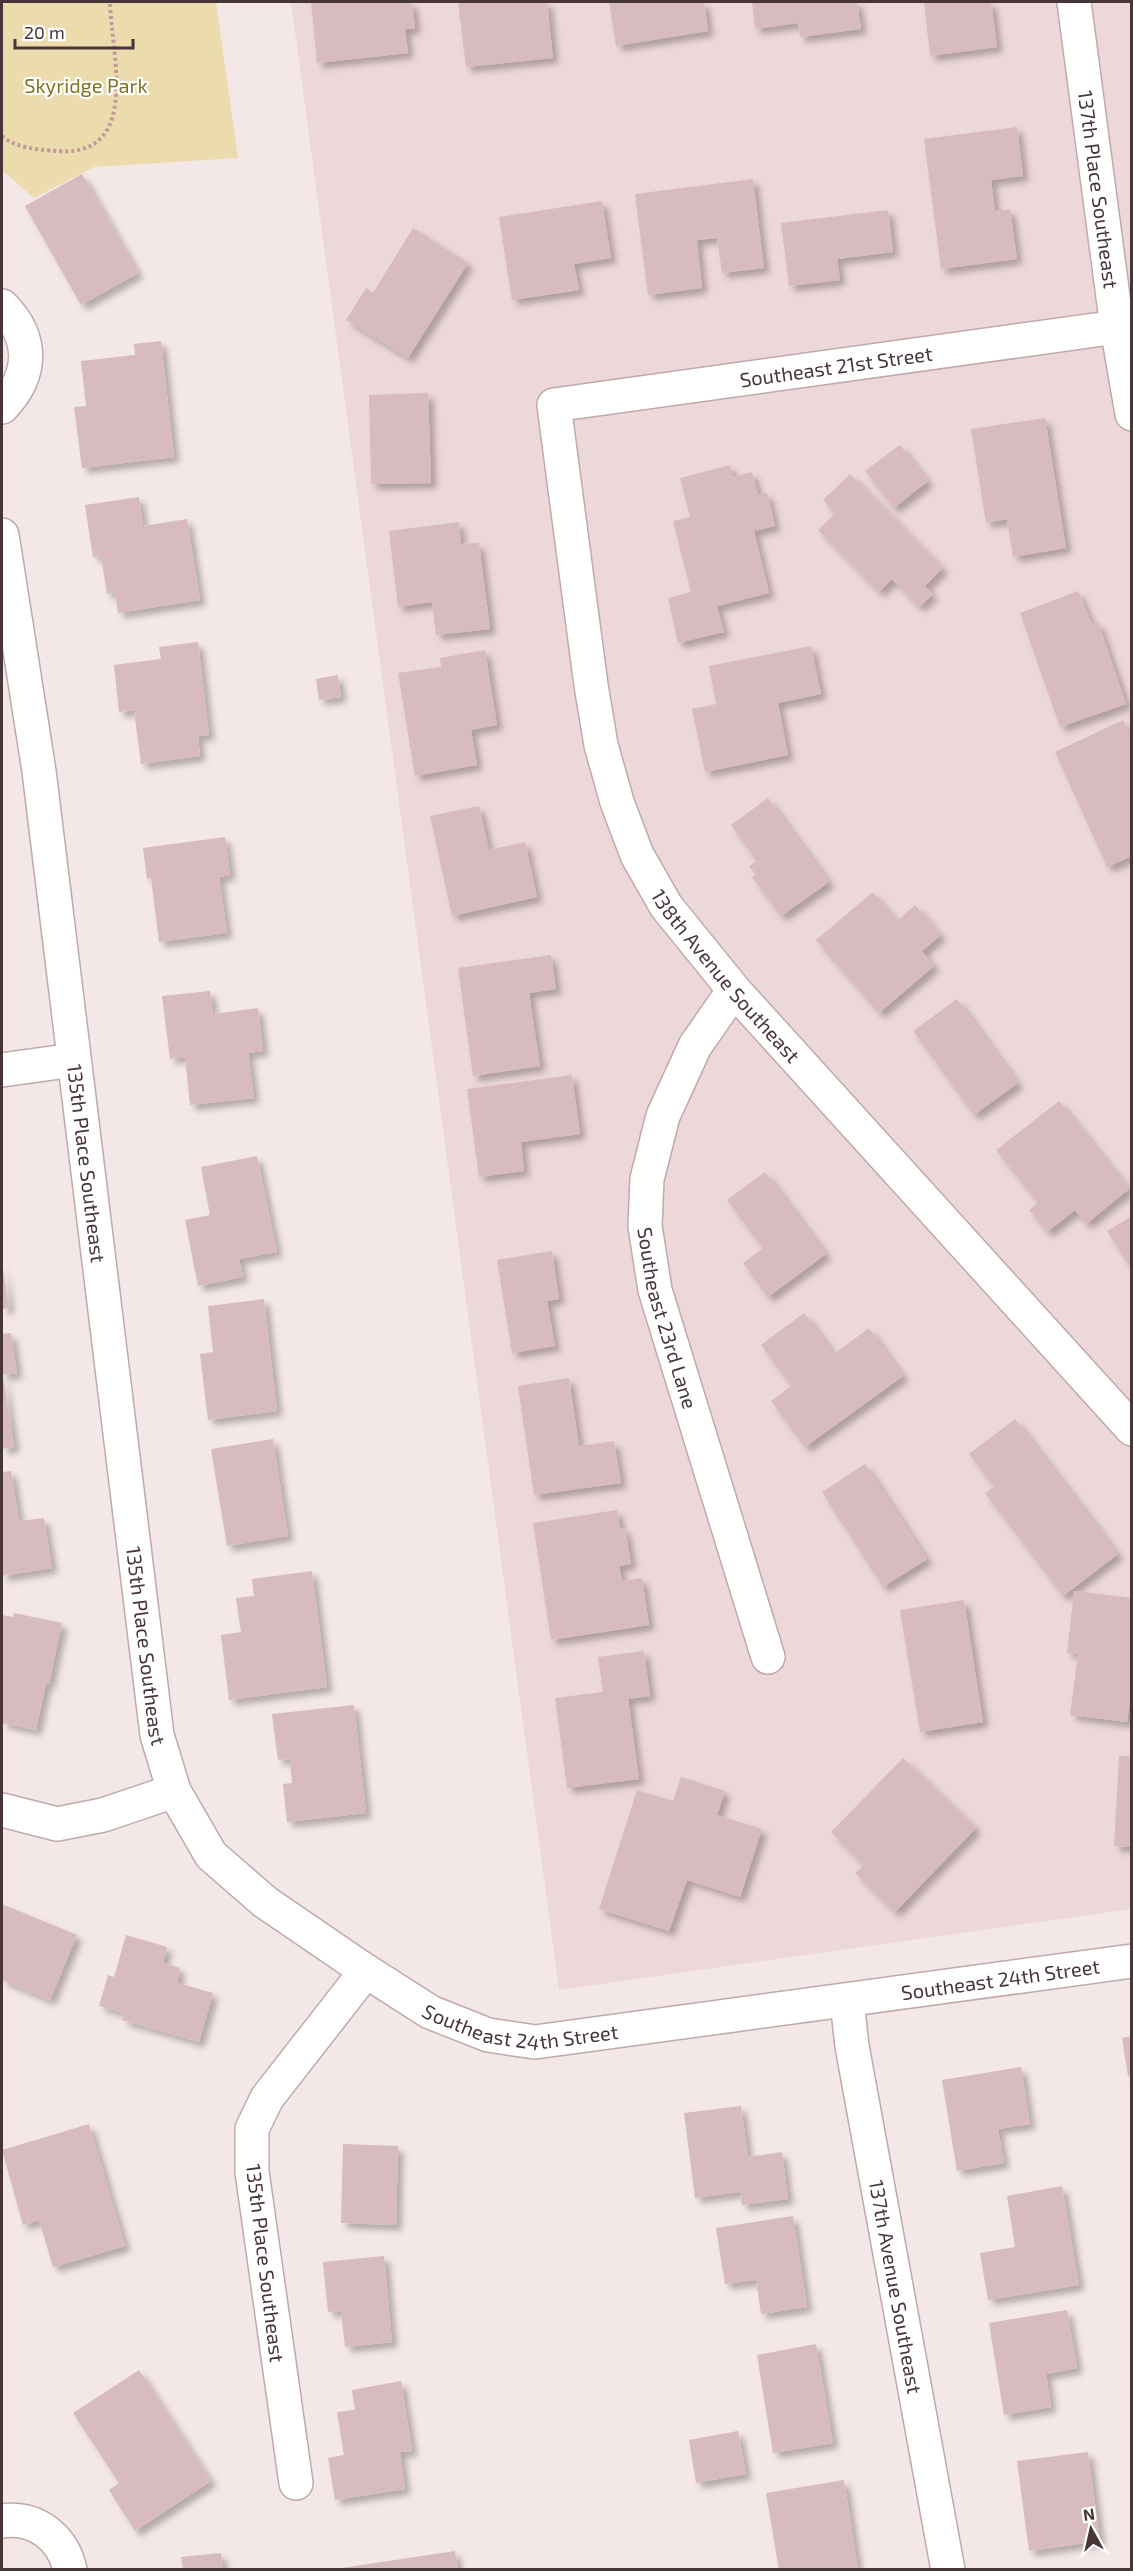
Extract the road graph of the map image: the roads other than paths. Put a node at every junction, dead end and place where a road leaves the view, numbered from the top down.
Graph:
1 (1074, 2) edge
2 (2, 306) edge
3 (1117, 327) junction
4 (554, 405) joint
5 (2, 407) edge
6 (1131, 414) edge
7 (2, 535) edge
8 (734, 990) junction
9 (75, 1060) junction
10 (2, 1070) edge
11 (1131, 1429) edge
12 (768, 1657) dead end
13 (174, 1791) junction
14 (2, 1810) edge
15 (1131, 1961) edge
16 (366, 1971) junction
17 (847, 2001) junction
18 (296, 2483) dead end
19 (2, 2515) edge
20 (70, 2570) edge
21 (948, 2570) edge

1 - 3 street, 137th Place Southeast
2 - 5 street
3 - 4 street, Southeast 21st Street
3 - 6 street, 137th Place Southeast
4 - 8 street, 138th Avenue Southeast
7 - 9 street, 135th Place Southeast
8 - 11 street, 138th Avenue Southeast
8 - 12 street, Southeast 23rd Lane
9 - 10 street
9 - 13 street, 135th Place Southeast
13 - 14 street
13 - 16 street, Southeast 24th Street
15 - 17 street, Southeast 24th Street
16 - 17 street, Southeast 24th Street
16 - 18 street, 135th Place Southeast
17 - 21 street, 137th Avenue Southeast
19 - 20 street

